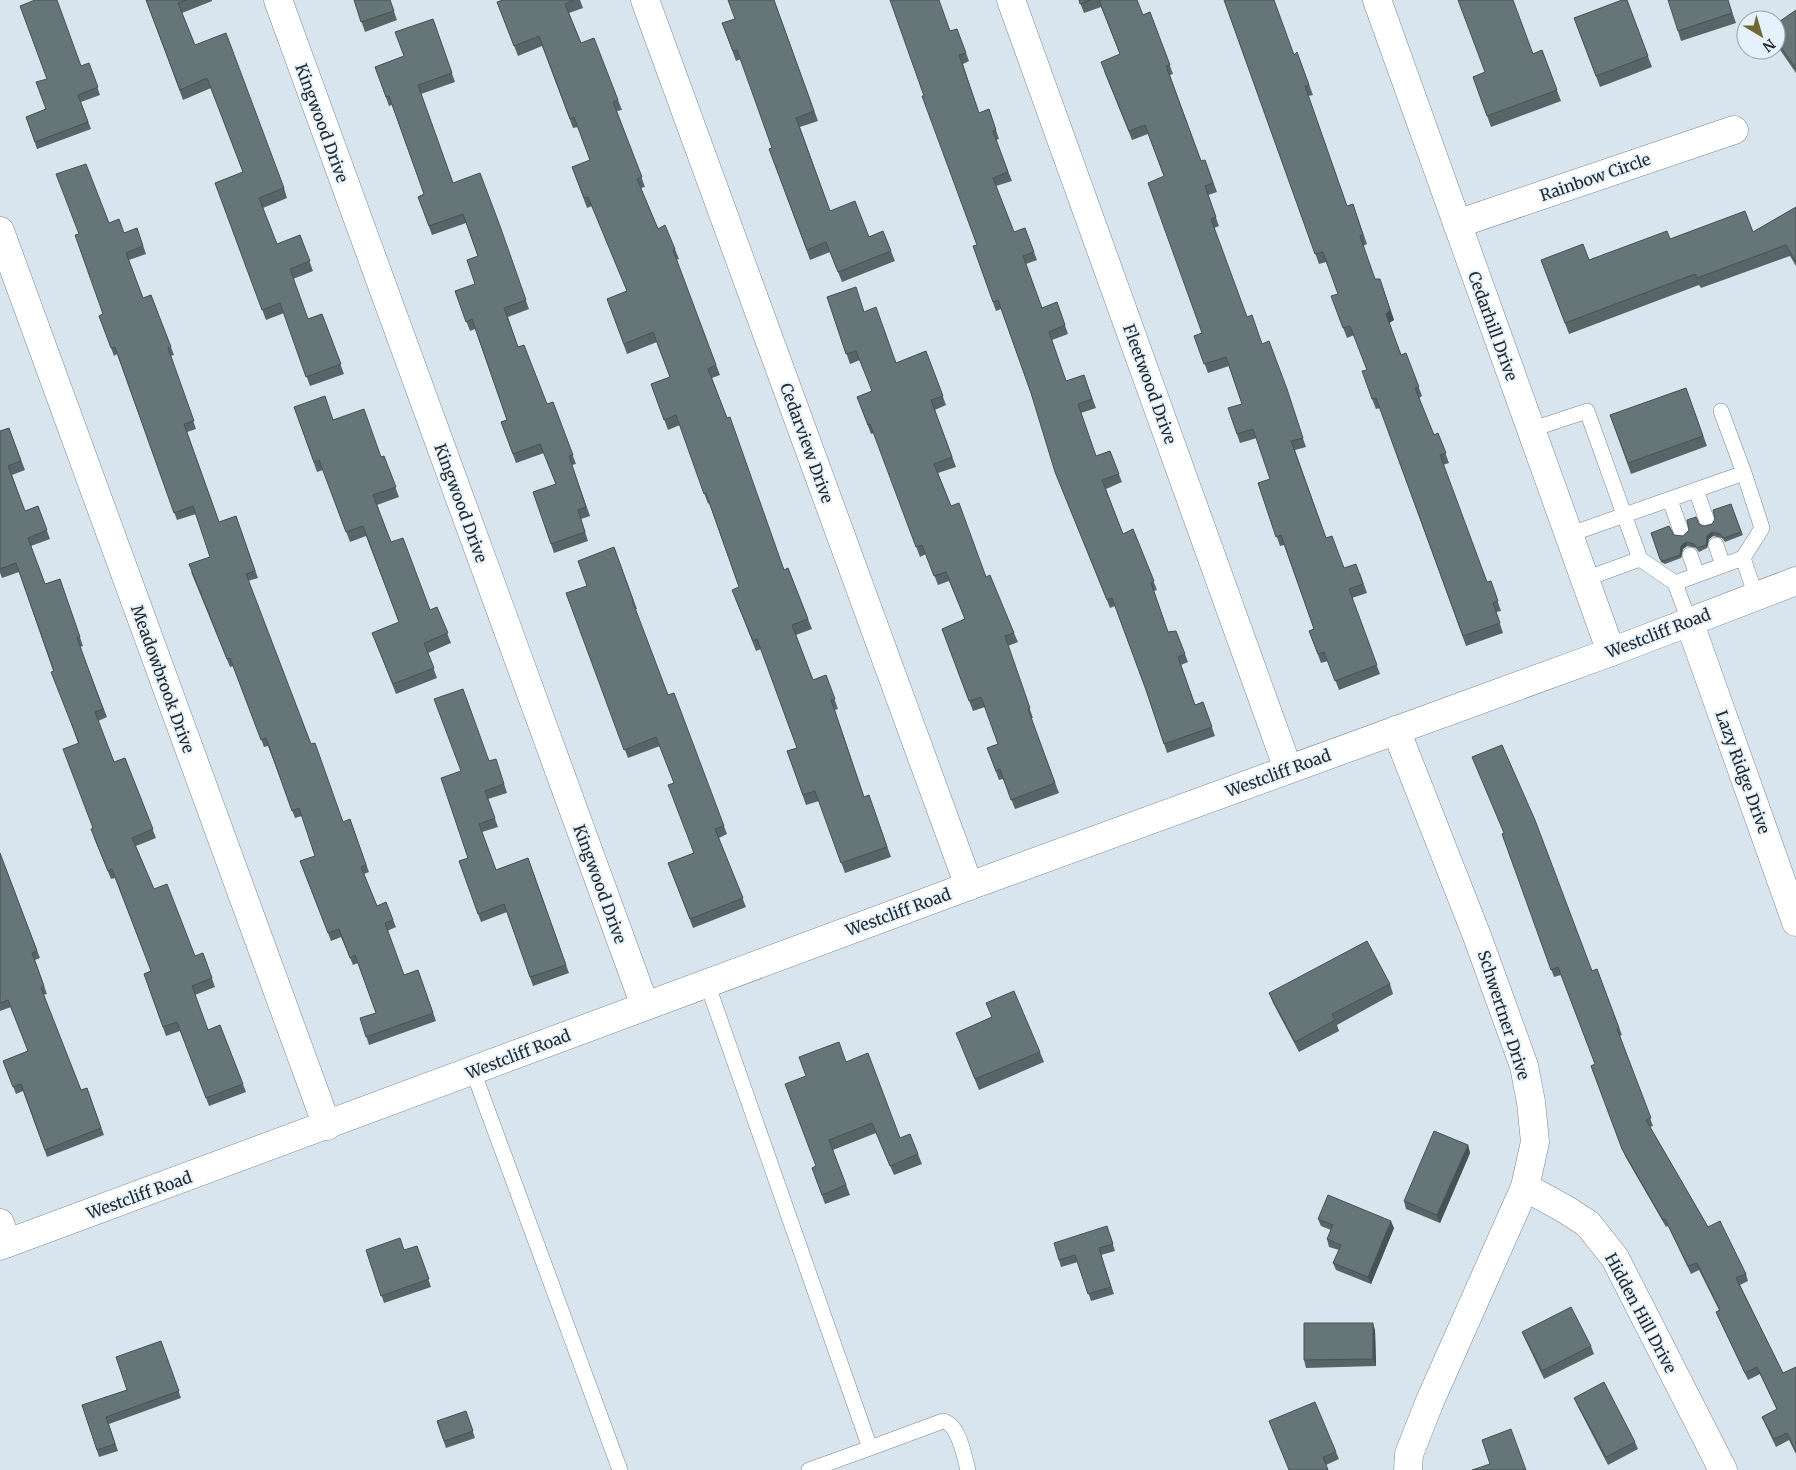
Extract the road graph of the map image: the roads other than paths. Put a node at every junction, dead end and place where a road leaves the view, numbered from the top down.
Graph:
1 (278, 0) edge
2 (645, 0) edge
3 (1011, 0) edge
4 (1377, 0) edge
5 (1734, 130) dead end
6 (1457, 224) junction
7 (0, 231) edge
8 (1721, 411) dead end
9 (1530, 430) junction
10 (1744, 473) junction
11 (1696, 490) junction
12 (1670, 500) junction
13 (1624, 516) junction
14 (1707, 521) dead end
15 (1681, 531) dead end
16 (1568, 535) junction
17 (1716, 545) dead end
18 (1690, 555) dead end
19 (1743, 558) junction
20 (1640, 559) junction
21 (1723, 565) junction
22 (1697, 575) junction
23 (1585, 579) junction
24 (1796, 581) edge
25 (1675, 583) junction
26 (1756, 596) junction
27 (1689, 621) junction
28 (1611, 652) junction
29 (1396, 730) junction
30 (1288, 769) junction
31 (969, 886) junction
32 (1796, 922) edge
33 (707, 983) junction
34 (645, 1006) junction
35 (473, 1071) junction
36 (327, 1126) junction
37 (1525, 1188) junction
38 (2, 1237) edge
39 (870, 1448) junction
40 (620, 1470) edge
41 (809, 1470) edge
42 (968, 1470) edge
43 (1408, 1470) edge
44 (1723, 1470) edge

1 - 34 street, Kingwood Drive
2 - 31 street, Cedarview Drive
3 - 30 street, Fleetwood Drive
4 - 6 street, Cedarhill Drive
5 - 6 street, Rainbow Circle
6 - 9 street, Cedarhill Drive
7 - 36 street, Meadowbrook Drive
8 - 10 lane
9 - 13 lane
9 - 16 street, Cedarhill Drive
10 - 11 lane
10 - 19 lane
11 - 12 lane
11 - 14 lane
12 - 13 lane
12 - 15 lane
13 - 16 lane
13 - 20 lane
16 - 23 street, Cedarhill Drive
17 - 21 lane
18 - 22 lane
19 - 21 lane
19 - 26 lane
20 - 23 lane
20 - 25 lane
21 - 22 lane
22 - 25 lane
23 - 28 street, Cedarhill Drive
24 - 26 street, Westcliff Road
25 - 27 lane
26 - 27 street, Westcliff Road
27 - 28 street, Westcliff Road
27 - 32 street, Lazy Ridge Drive
28 - 29 street, Westcliff Road
29 - 30 street, Westcliff Road
29 - 37 street, Schwertner Drive
30 - 31 street, Westcliff Road
31 - 33 street, Westcliff Road
33 - 34 street, Westcliff Road
33 - 39 lane
34 - 35 street, Westcliff Road
35 - 36 street, Westcliff Road
35 - 40 lane
36 - 38 street, Westcliff Road
37 - 43 street, Schwertner Drive
37 - 44 street, Hidden Hill Drive
39 - 41 lane
39 - 42 lane

